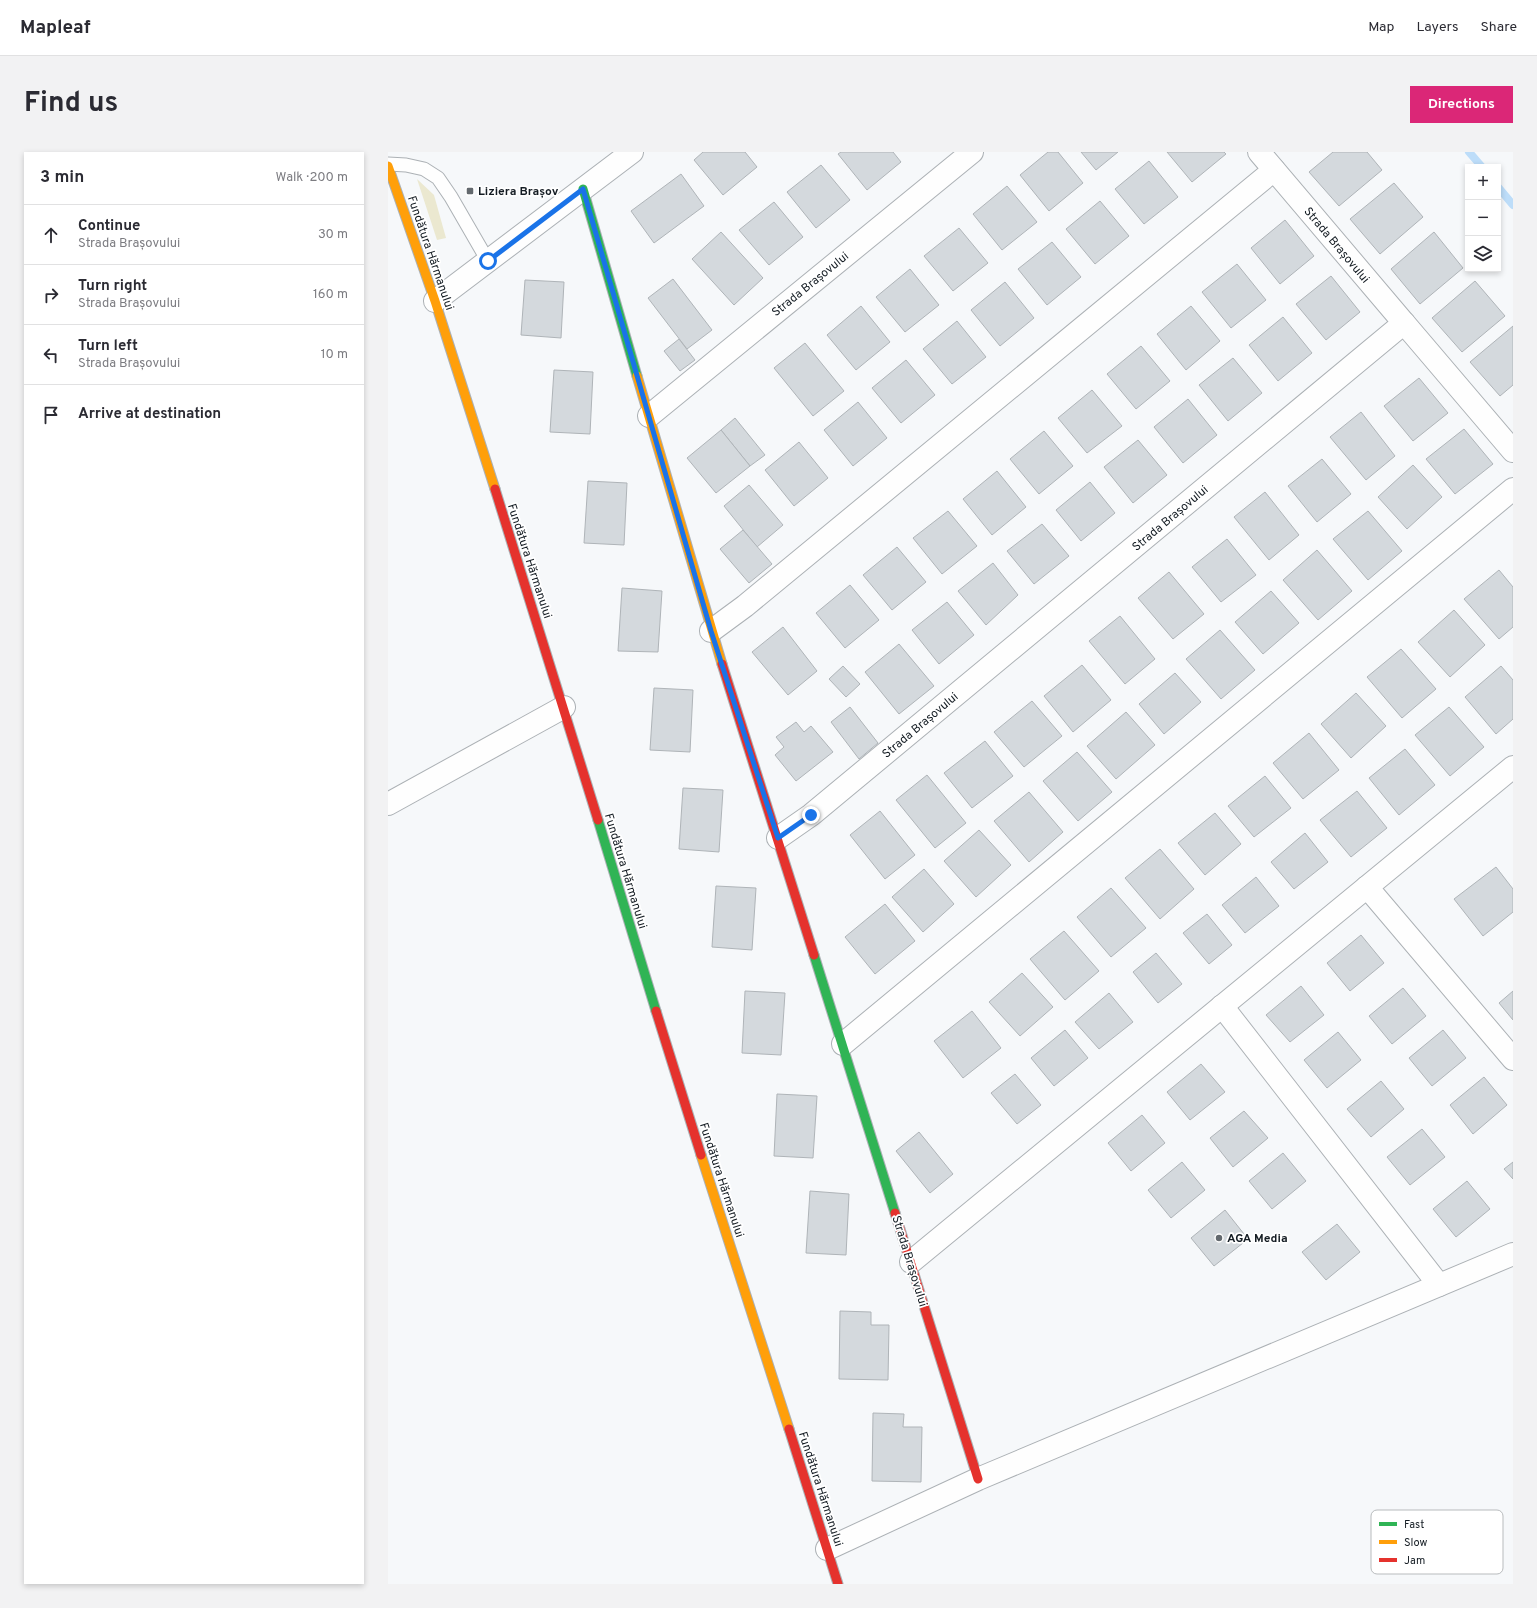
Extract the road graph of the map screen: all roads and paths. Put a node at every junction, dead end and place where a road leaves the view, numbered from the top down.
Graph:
1 (632, 152) edge
2 (972, 152) edge
3 (1259, 152) edge
4 (388, 165) edge
5 (1274, 170) junction
6 (583, 189) junction
7 (488, 261) junction
8 (435, 301) junction
9 (1404, 323) junction
10 (649, 416) junction
11 (1513, 451) edge
12 (1513, 489) edge
13 (711, 631) junction
14 (564, 707) junction
15 (1513, 767) edge
16 (388, 804) edge
17 (778, 838) junction
18 (1367, 887) junction
19 (1222, 1006) junction
20 (843, 1044) junction
21 (1513, 1059) edge
22 (1513, 1254) edge
23 (911, 1262) junction
24 (1439, 1285) junction
25 (978, 1479) junction
26 (827, 1549) junction
27 (838, 1584) edge

1 - 6 street
2 - 10 street, Strada Brașovului
3 - 5 street, Strada Brașovului
4 - 7 lane
4 - 8 street, Fundătura Hărmanului
5 - 9 street, Strada Brașovului
5 - 13 street
6 - 7 street
6 - 10 street, Strada Brașovului
7 - 8 street
8 - 14 street, Fundătura Hărmanului
9 - 11 street
9 - 17 street, Strada Brașovului
10 - 13 street, Strada Brașovului
12 - 20 street
13 - 17 street, Strada Brașovului
14 - 16 street
14 - 26 street, Fundătura Hărmanului
15 - 18 street
17 - 20 street, Strada Brașovului
18 - 19 street
18 - 21 street
19 - 23 street
19 - 24 street
20 - 23 street, Strada Brașovului
22 - 24 street
23 - 25 street, Strada Brașovului
24 - 25 street
25 - 26 street
26 - 27 street, Fundătura Hărmanului

